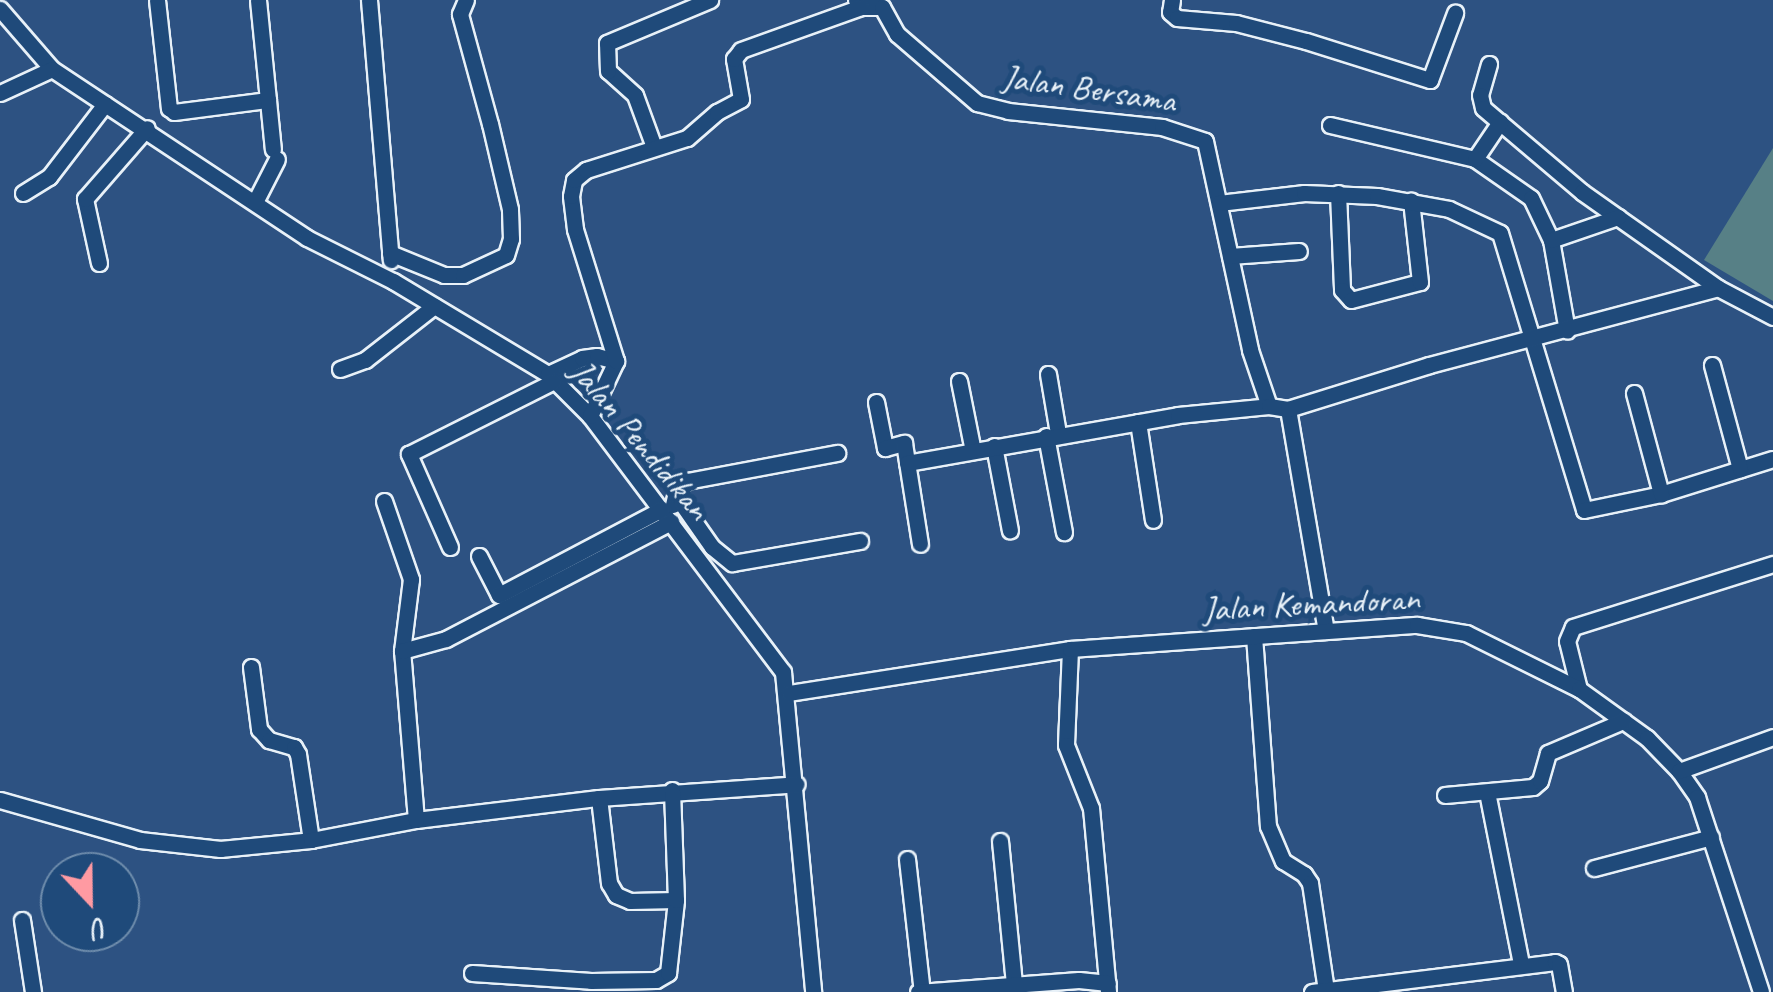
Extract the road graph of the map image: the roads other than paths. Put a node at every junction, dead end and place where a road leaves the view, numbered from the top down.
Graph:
1 (157, 0) edge
2 (258, 0) edge
3 (369, 0) edge
4 (466, 0) edge
5 (710, 0) edge
6 (1172, 0) edge
7 (858, 4) edge
8 (1, 11) edge
9 (1454, 14) dead end
10 (1489, 64) dead end
11 (52, 70) junction
12 (0, 93) edge
13 (268, 100) junction
14 (105, 104) junction
15 (1500, 122) junction
16 (1330, 125) dead end
17 (147, 128) junction
18 (654, 148) junction
19 (1475, 159) junction
20 (23, 193) dead end
21 (1338, 193) junction
22 (1411, 200) junction
23 (255, 202) junction
24 (1219, 202) junction
25 (1618, 217) junction
26 (1551, 240) junction
27 (1299, 250) dead end
28 (390, 252) junction
29 (1230, 256) junction
30 (98, 263) dead end
31 (393, 281) junction
32 (1420, 282) junction
33 (1718, 288) junction
34 (1423, 302) dead end
35 (434, 306) junction
36 (1773, 317) edge
37 (1567, 331) junction
38 (1530, 338) junction
39 (616, 361) junction
40 (1712, 365) dead end
41 (340, 369) dead end
42 (1048, 374) dead end
43 (551, 378) junction
44 (959, 381) dead end
45 (1634, 393) dead end
46 (876, 402) dead end
47 (1269, 406) junction
48 (1288, 409) junction
49 (590, 416) junction
50 (1138, 422) junction
51 (1052, 434) junction
52 (994, 446) junction
53 (974, 451) junction
54 (838, 453) dead end
55 (1773, 459) edge
56 (906, 463) junction
57 (1740, 469) junction
58 (1660, 494) junction
59 (677, 497) junction
60 (384, 502) dead end
61 (667, 517) junction
62 (1153, 520) dead end
63 (1010, 531) dead end
64 (1064, 532) dead end
65 (860, 541) dead end
66 (920, 544) dead end
67 (450, 547) dead end
68 (479, 556) dead end
69 (1773, 564) edge
70 (1326, 631) junction
71 (1254, 636) junction
72 (1070, 649) junction
73 (402, 651) junction
74 (251, 667) dead end
75 (1579, 689) junction
76 (788, 693) junction
77 (1623, 721) junction
78 (1773, 737) edge
79 (1679, 771) junction
80 (797, 784) junction
81 (672, 790) junction
82 (1487, 792) junction
83 (1445, 795) dead end
84 (599, 798) junction
85 (0, 800) edge
86 (416, 820) junction
87 (1711, 837) junction
88 (310, 840) junction
89 (1000, 841) dead end
90 (907, 859) dead end
91 (1594, 868) dead end
92 (676, 900) junction
93 (22, 920) dead end
94 (1521, 964) junction
95 (472, 973) dead end
96 (1014, 985) junction
97 (591, 986) edge
98 (1100, 987) edge
99 (1359, 989) edge
100 (1319, 991) edge
101 (33, 992) edge
102 (813, 992) edge
103 (920, 992) edge
104 (1564, 992) edge
105 (1761, 992) edge

1 - 13 street
2 - 13 street
3 - 28 street
4 - 28 street
5 - 18 street
6 - 9 street
7 - 18 street
7 - 24 street, Jalan Bersama
8 - 11 street, Jalan Pendidikan
10 - 15 street
11 - 12 street
11 - 14 street, Jalan Pendidikan
13 - 23 street
14 - 17 street, Jalan Pendidikan
14 - 20 street
15 - 19 street
15 - 25 street
16 - 19 street
17 - 23 street, Jalan Pendidikan
17 - 30 street
18 - 39 street
19 - 26 street
21 - 22 street
21 - 24 street
21 - 32 street
22 - 32 street
22 - 38 street
23 - 31 street, Jalan Pendidikan
24 - 29 street, Jalan Bersama
25 - 26 street
25 - 33 street
26 - 37 street
27 - 29 street
28 - 31 street
29 - 47 street, Jalan Bersama
31 - 35 street, Jalan Pendidikan
32 - 34 street
33 - 36 street
33 - 37 street
35 - 41 street
35 - 43 street, Jalan Pendidikan
37 - 38 street
38 - 48 street
38 - 58 street
39 - 43 street
39 - 49 street
40 - 57 street
42 - 51 street
43 - 49 street, Jalan Pendidikan
43 - 67 street
44 - 53 street
45 - 58 street
46 - 56 street
47 - 48 street
47 - 50 street
48 - 70 street
49 - 61 street, Jalan Pendidikan
50 - 51 street
50 - 62 street
51 - 52 street
51 - 64 street
52 - 53 street
52 - 63 street
53 - 56 street
54 - 59 street
55 - 57 street
56 - 66 street
57 - 58 street
59 - 61 street
59 - 65 street
60 - 73 street
61 - 68 street
61 - 73 street
61 - 76 street, Jalan Pendidikan
69 - 75 street
70 - 71 street, Jalan Kemandoran
70 - 75 street, Jalan Kemandoran
71 - 72 street, Jalan Kemandoran
71 - 100 street
72 - 76 street, Jalan Kemandoran
72 - 98 street
73 - 86 street
74 - 88 street
75 - 77 street, Jalan Kemandoran
76 - 80 street, Jalan Pendidikan
77 - 79 street, Jalan Kemandoran
77 - 82 street
78 - 79 street
79 - 87 street, Jalan Kemandoran
80 - 81 street
80 - 102 street, Jalan Pendidikan
81 - 84 street
81 - 92 street
82 - 83 street
82 - 94 street
84 - 86 street
84 - 92 street
85 - 88 street
86 - 88 street
87 - 91 street
87 - 105 street, Jalan Kemandoran
89 - 96 street
90 - 103 street
92 - 97 street
93 - 101 street
94 - 99 street
94 - 104 street
95 - 97 street
96 - 98 street
96 - 103 street
99 - 100 street

